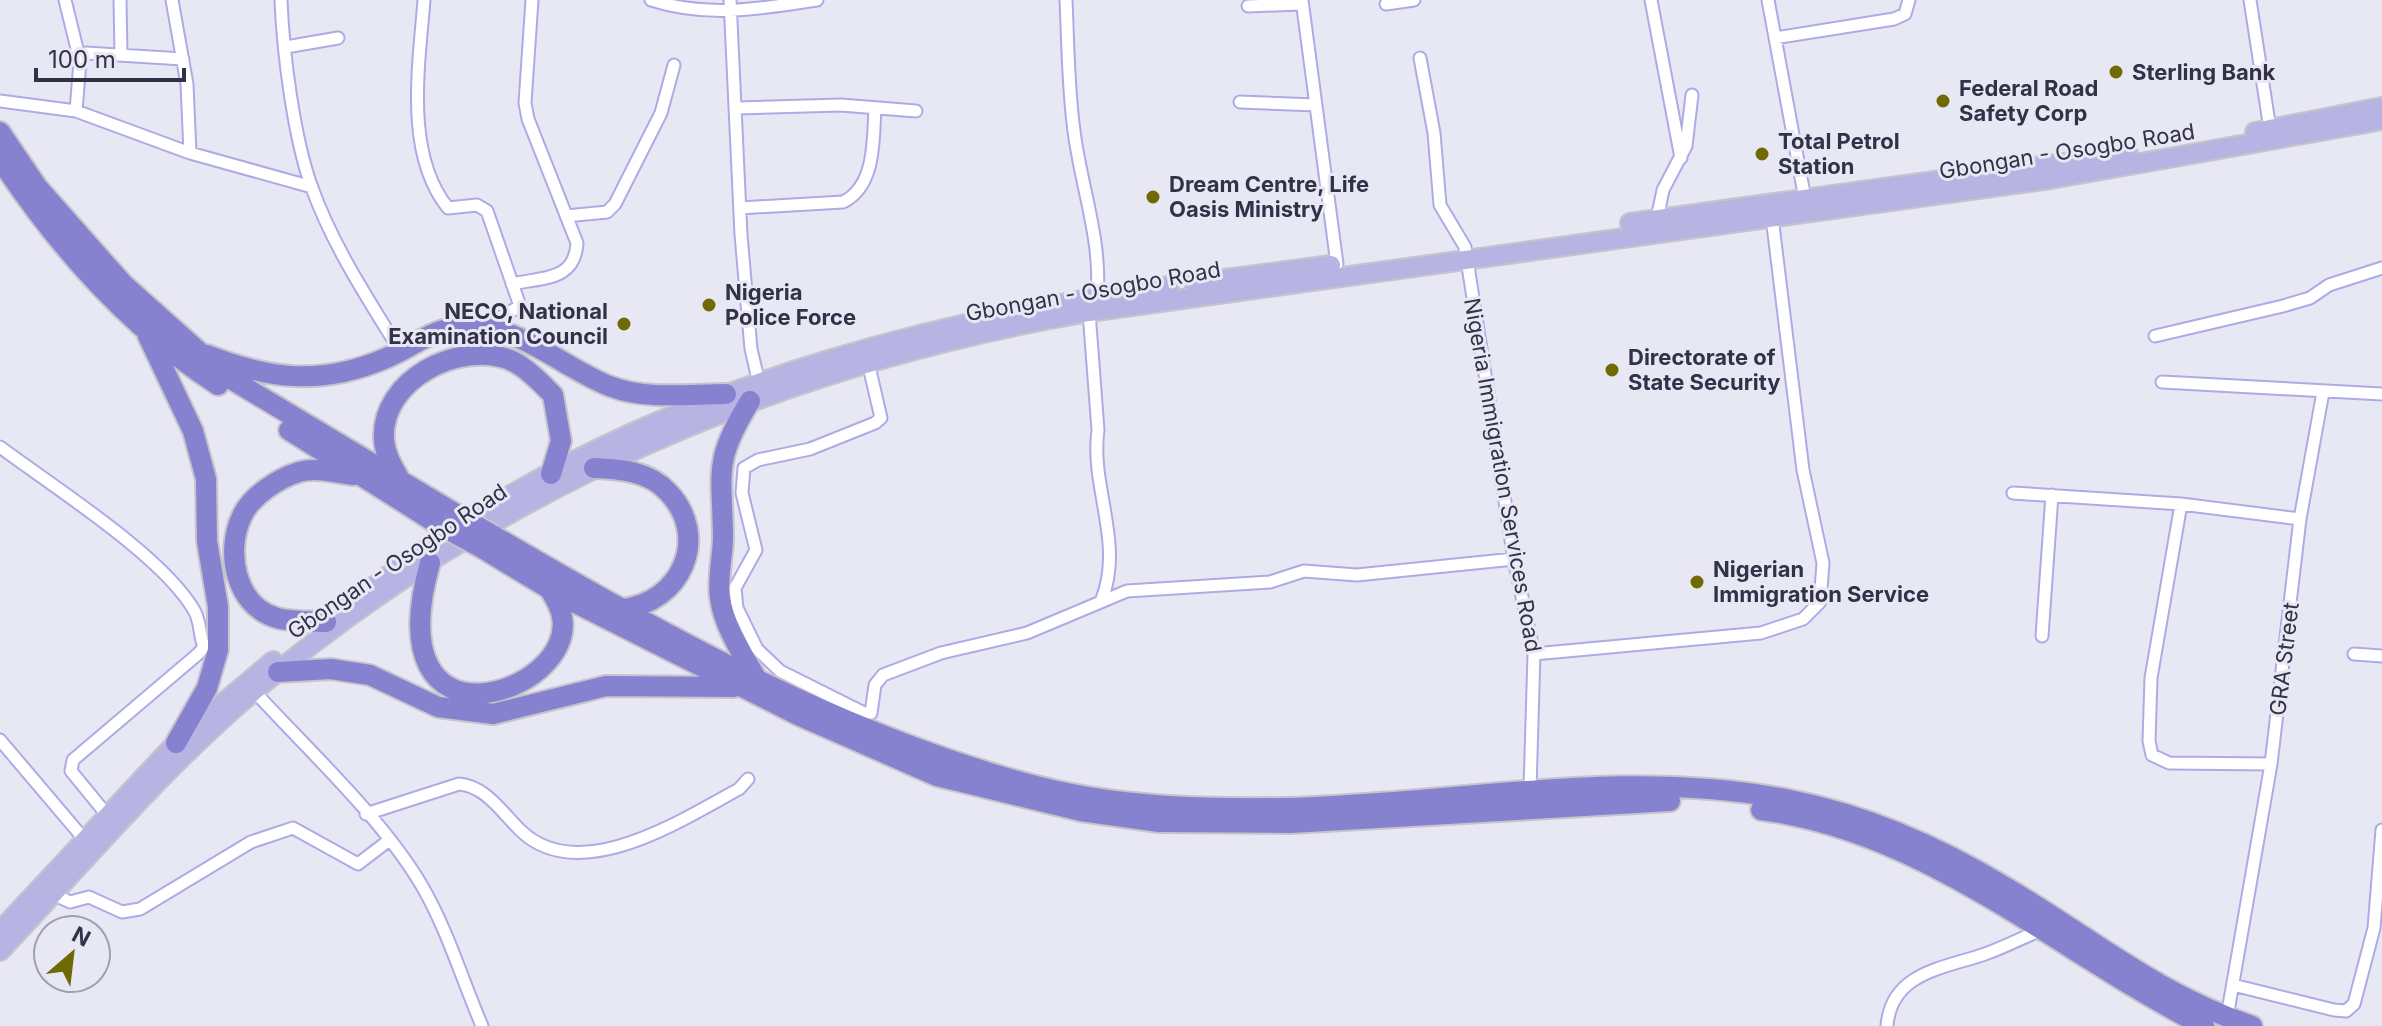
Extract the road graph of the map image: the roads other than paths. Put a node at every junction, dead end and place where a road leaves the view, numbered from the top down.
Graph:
1 (65, 0) edge
2 (120, 0) edge
3 (172, 0) edge
4 (281, 0) edge
5 (424, 0) edge
6 (532, 0) edge
7 (651, 0) edge
8 (817, 0) edge
9 (1066, 0) edge
10 (1414, 0) edge
11 (1651, 0) edge
12 (1768, 0) edge
13 (1909, 0) edge
14 (2250, 0) edge
15 (1301, 2) edge
16 (1386, 4) dead end
17 (730, 6) edge
18 (1248, 6) dead end
19 (338, 38) dead end
20 (1775, 38) junction
21 (286, 47) junction
22 (121, 53) junction
23 (1420, 58) dead end
24 (183, 59) junction
25 (80, 61) junction
26 (674, 65) dead end
27 (1692, 95) dead end
28 (0, 101) edge
29 (1240, 102) dead end
30 (1316, 105) junction
31 (2382, 107) edge
32 (737, 108) junction
33 (875, 108) junction
34 (76, 111) junction
35 (916, 111) dead end
36 (2382, 120) edge
37 (2270, 129) junction
38 (0, 132) edge
39 (190, 153) junction
40 (1681, 158) junction
41 (0, 159) edge
42 (312, 187) junction
43 (1805, 199) junction
44 (740, 208) junction
45 (566, 216) junction
46 (1772, 217) junction
47 (1657, 219) junction
48 (1466, 252) junction
49 (1337, 264) junction
50 (2382, 268) edge
51 (512, 284) junction
52 (1093, 304) junction
53 (484, 328) junction
54 (145, 329) junction
55 (2155, 336) dead end
56 (196, 350) junction
57 (400, 351) junction
58 (868, 362) junction
59 (2162, 382) dead end
60 (754, 392) junction
61 (2323, 392) junction
62 (726, 394) junction
63 (2382, 394) edge
64 (0, 447) edge
65 (594, 468) junction
66 (551, 474) junction
67 (362, 476) junction
68 (400, 480) junction
69 (2013, 493) dead end
70 (2052, 495) junction
71 (2181, 504) junction
72 (2300, 519) junction
73 (448, 520) junction
74 (488, 542) junction
75 (1514, 559) junction
76 (430, 563) junction
77 (1110, 573) junction
78 (550, 590) junction
79 (1127, 591) junction
80 (1102, 599) junction
81 (622, 609) junction
82 (326, 622) junction
83 (2042, 636) dead end
84 (1534, 654) junction
85 (2354, 654) dead end
86 (2382, 656) edge
87 (278, 672) junction
88 (748, 682) junction
89 (254, 691) junction
90 (0, 740) edge
91 (176, 743) junction
92 (2271, 764) junction
93 (748, 779) dead end
94 (1530, 789) junction
95 (366, 814) junction
96 (107, 815) junction
97 (2382, 830) edge
98 (84, 839) junction
99 (388, 841) junction
100 (53, 894) junction
101 (2043, 929) junction
102 (0, 931) edge
103 (0, 951) edge
104 (2233, 985) junction
105 (2227, 1017) junction
106 (482, 1026) edge
107 (1887, 1026) edge
108 (2204, 1026) edge
109 (2252, 1026) edge

1 - 25 street
2 - 22 street
3 - 24 street
4 - 21 street
5 - 51 street
6 - 45 street
7 - 17 street
8 - 17 street
9 - 52 street
10 - 16 street
11 - 40 street
12 - 20 street
13 - 20 street
14 - 37 street
15 - 18 street
15 - 30 street
17 - 32 street
19 - 21 street
20 - 43 street
21 - 42 street
22 - 24 street
22 - 25 street
23 - 48 street
24 - 39 street
25 - 34 street
26 - 45 street
27 - 40 street
28 - 34 street
29 - 30 street
30 - 49 street
31 - 37 main road, Gbongan - Osogbo Road
32 - 33 street
32 - 44 street
33 - 35 street
33 - 44 street
34 - 39 street
36 - 46 main road, Gbongan - Osogbo Road
37 - 43 main road, Gbongan - Osogbo Road
38 - 56 highway
39 - 42 street
40 - 47 street
41 - 54 highway
42 - 57 street
43 - 47 main road, Gbongan - Osogbo Road
44 - 60 street
45 - 51 street
46 - 48 main road, Gbongan - Osogbo Road
46 - 84 street
47 - 48 main road, Gbongan - Osogbo Road
48 - 49 main road, Gbongan - Osogbo Road
48 - 52 main road, Gbongan - Osogbo Road
48 - 75 street, Nigeria Immigration Services Road
49 - 52 main road, Gbongan - Osogbo Road
50 - 55 street
51 - 53 street
52 - 58 main road, Gbongan - Osogbo Road
52 - 60 main road, Gbongan - Osogbo Road
52 - 77 street
53 - 57 highway
53 - 62 highway
54 - 67 highway
54 - 91 highway
56 - 57 highway
56 - 68 highway
58 - 60 main road, Gbongan - Osogbo Road
58 - 80 street
59 - 61 street
60 - 62 main road, Gbongan - Osogbo Road
60 - 65 main road, Gbongan - Osogbo Road
60 - 88 highway
61 - 63 street
61 - 72 street, GRA Street
62 - 66 main road, Gbongan - Osogbo Road
64 - 96 street
65 - 76 main road, Gbongan - Osogbo Road
65 - 81 highway
66 - 68 highway
66 - 82 main road, Gbongan - Osogbo Road
67 - 73 highway
67 - 82 highway
68 - 73 highway
69 - 70 street
70 - 71 street
70 - 83 street
71 - 72 street
71 - 92 street
72 - 92 street, GRA Street
73 - 74 highway, bridge
74 - 78 highway
74 - 81 highway
75 - 79 street
75 - 84 street, Nigeria Immigration Services Road
76 - 78 highway
76 - 87 main road, Gbongan - Osogbo Road
77 - 79 street
77 - 80 street
78 - 88 highway
79 - 80 street
81 - 88 highway
82 - 91 main road, Gbongan - Osogbo Road
84 - 94 street, Nigeria Immigration Services Road
85 - 86 street
87 - 88 highway
87 - 89 main road, Gbongan - Osogbo Road
88 - 94 highway
88 - 101 highway
89 - 95 street
89 - 100 main road, Gbongan - Osogbo Road
90 - 98 street
91 - 96 main road, Gbongan - Osogbo Road
92 - 104 street, GRA Street
93 - 95 street
94 - 105 highway
95 - 99 street
96 - 98 main road, Gbongan - Osogbo Road
97 - 104 street
98 - 102 main road, Gbongan - Osogbo Road
99 - 100 street
99 - 106 street
100 - 103 main road, Gbongan - Osogbo Road
101 - 107 street
101 - 108 highway
104 - 105 street, GRA Street
105 - 109 highway

